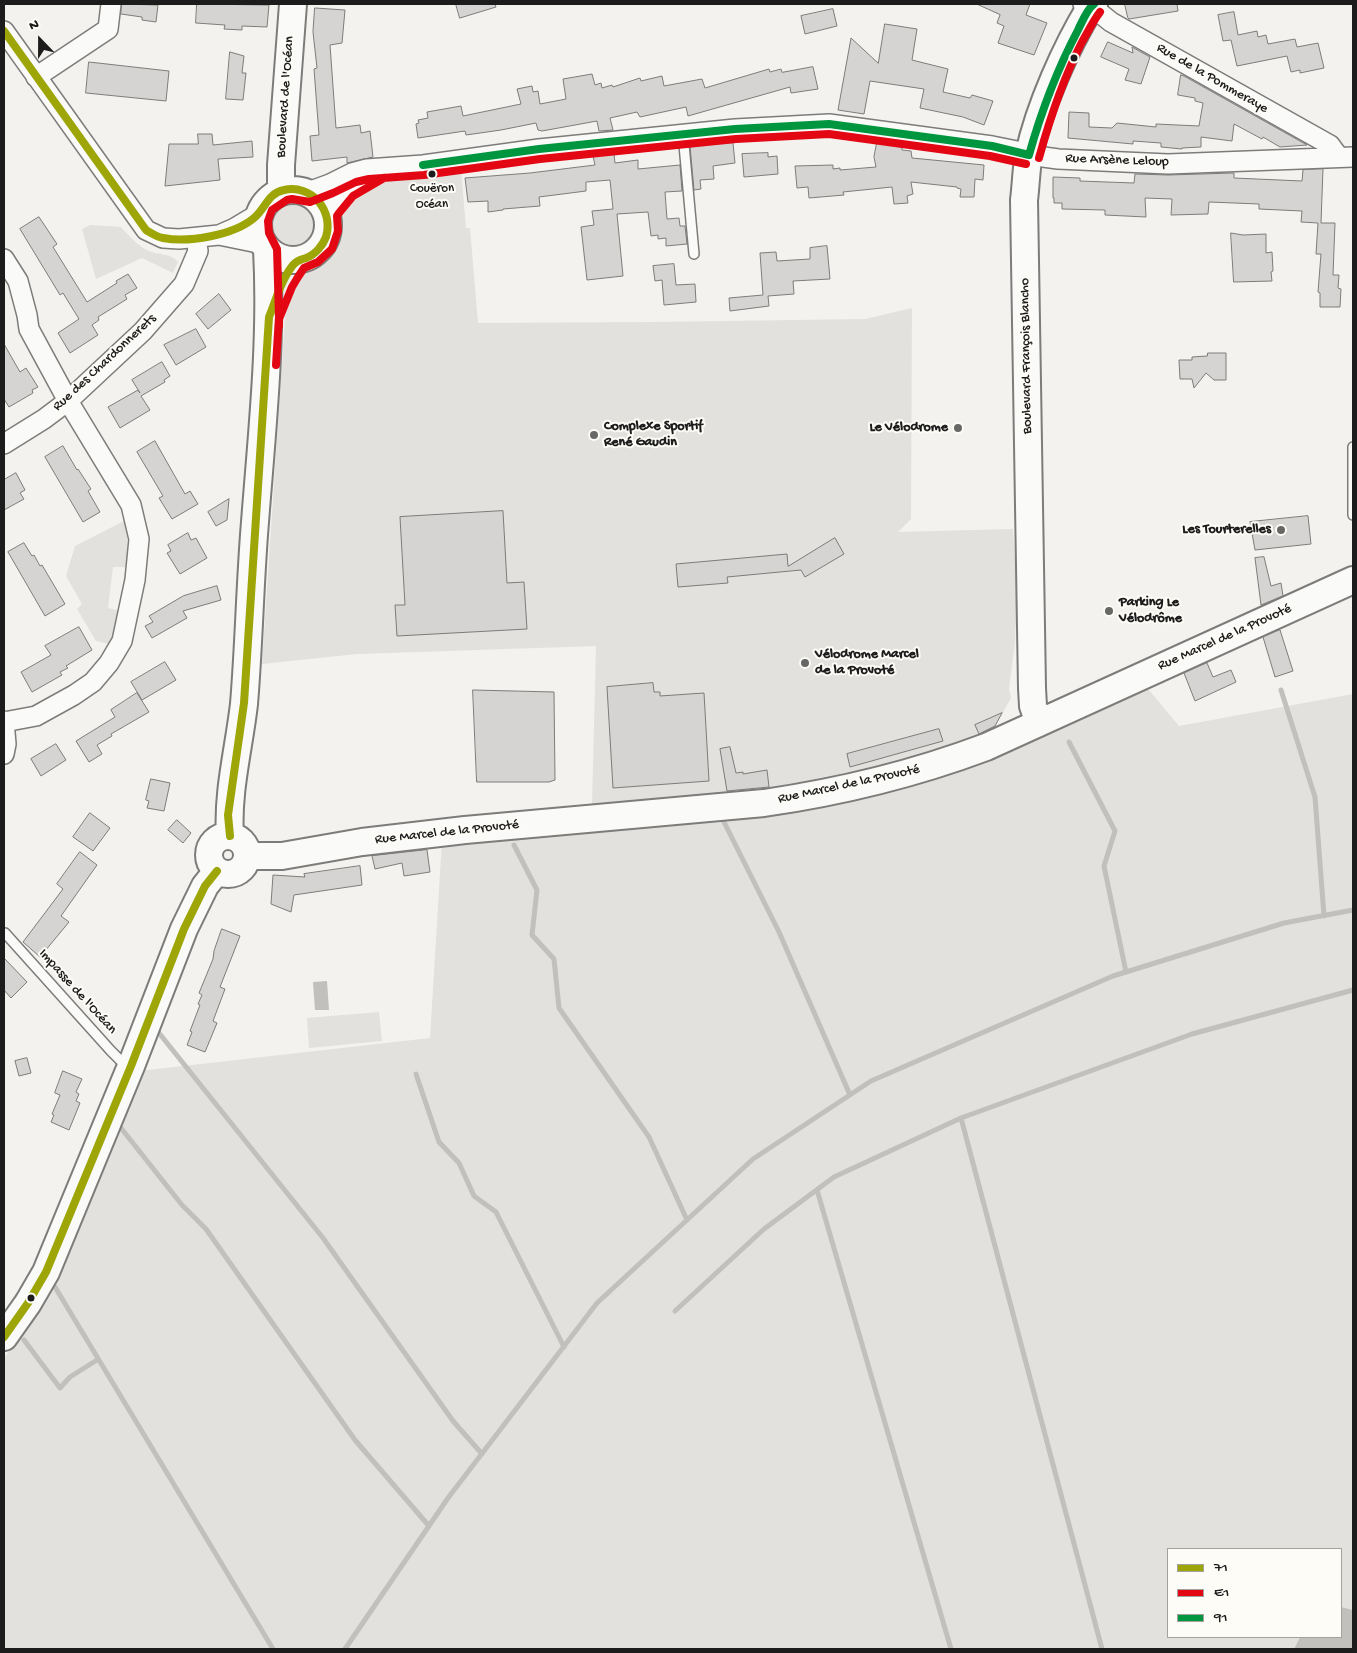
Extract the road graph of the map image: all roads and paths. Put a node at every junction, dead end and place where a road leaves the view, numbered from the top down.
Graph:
1 (111, 4) edge
2 (292, 4) edge
3 (1090, 4) edge
4 (4, 31) edge
5 (36, 77) junction
6 (683, 134) junction
7 (1029, 155) junction
8 (1346, 157) edge
9 (377, 169) junction
10 (295, 191) junction
11 (260, 213) junction
12 (327, 214) junction
13 (219, 235) junction
14 (196, 238) junction
15 (265, 246) junction
16 (694, 254) dead end
17 (4, 259) edge
18 (298, 260) junction
19 (11, 281) edge
20 (269, 317) junction
21 (68, 401) junction
22 (4, 444) edge
23 (1353, 447) edge
24 (1353, 515) edge
25 (1353, 580) edge
26 (4, 722) edge
27 (1039, 723) junction
28 (4, 754) edge
29 (230, 836) junction
30 (248, 856) junction
31 (218, 871) junction
32 (5, 933) dead end
33 (131, 1066) junction
34 (4, 1337) edge

1 - 5 street
2 - 10 main road, Boulevard de l'Océan
3 - 7 main road, Boulevard François Blancho
3 - 8 street, Rue de la Pommeraye
4 - 5 street
5 - 14 street
6 - 7 street, Rue Arsène Leloup
6 - 9 street, Rue Arsène Leloup
6 - 16 lane
7 - 8 street, Rue Arsène Leloup
7 - 27 main road, Boulevard François Blancho
9 - 10 street, Rue Arsène Leloup
9 - 12 street, Rue Arsène Leloup
10 - 11 main road
10 - 12 main road
11 - 13 street
11 - 15 main road
12 - 18 main road
13 - 14 street
13 - 15 street
14 - 21 street, Rue des Chardonnerets
15 - 18 main road
15 - 20 main road
17 - 19 street
18 - 20 main road
19 - 21 street
20 - 29 main road
21 - 22 street, Rue des Chardonnerets
21 - 26 street
23 - 24 lane
25 - 27 main road, Rue Marcel de la Provoté
26 - 28 street
27 - 30 main road, Rue Marcel de la Provoté
29 - 30 main road
29 - 31 main road
30 - 31 main road
31 - 33 main road
32 - 33 lane, Impasse de l'Océan
33 - 34 main road

